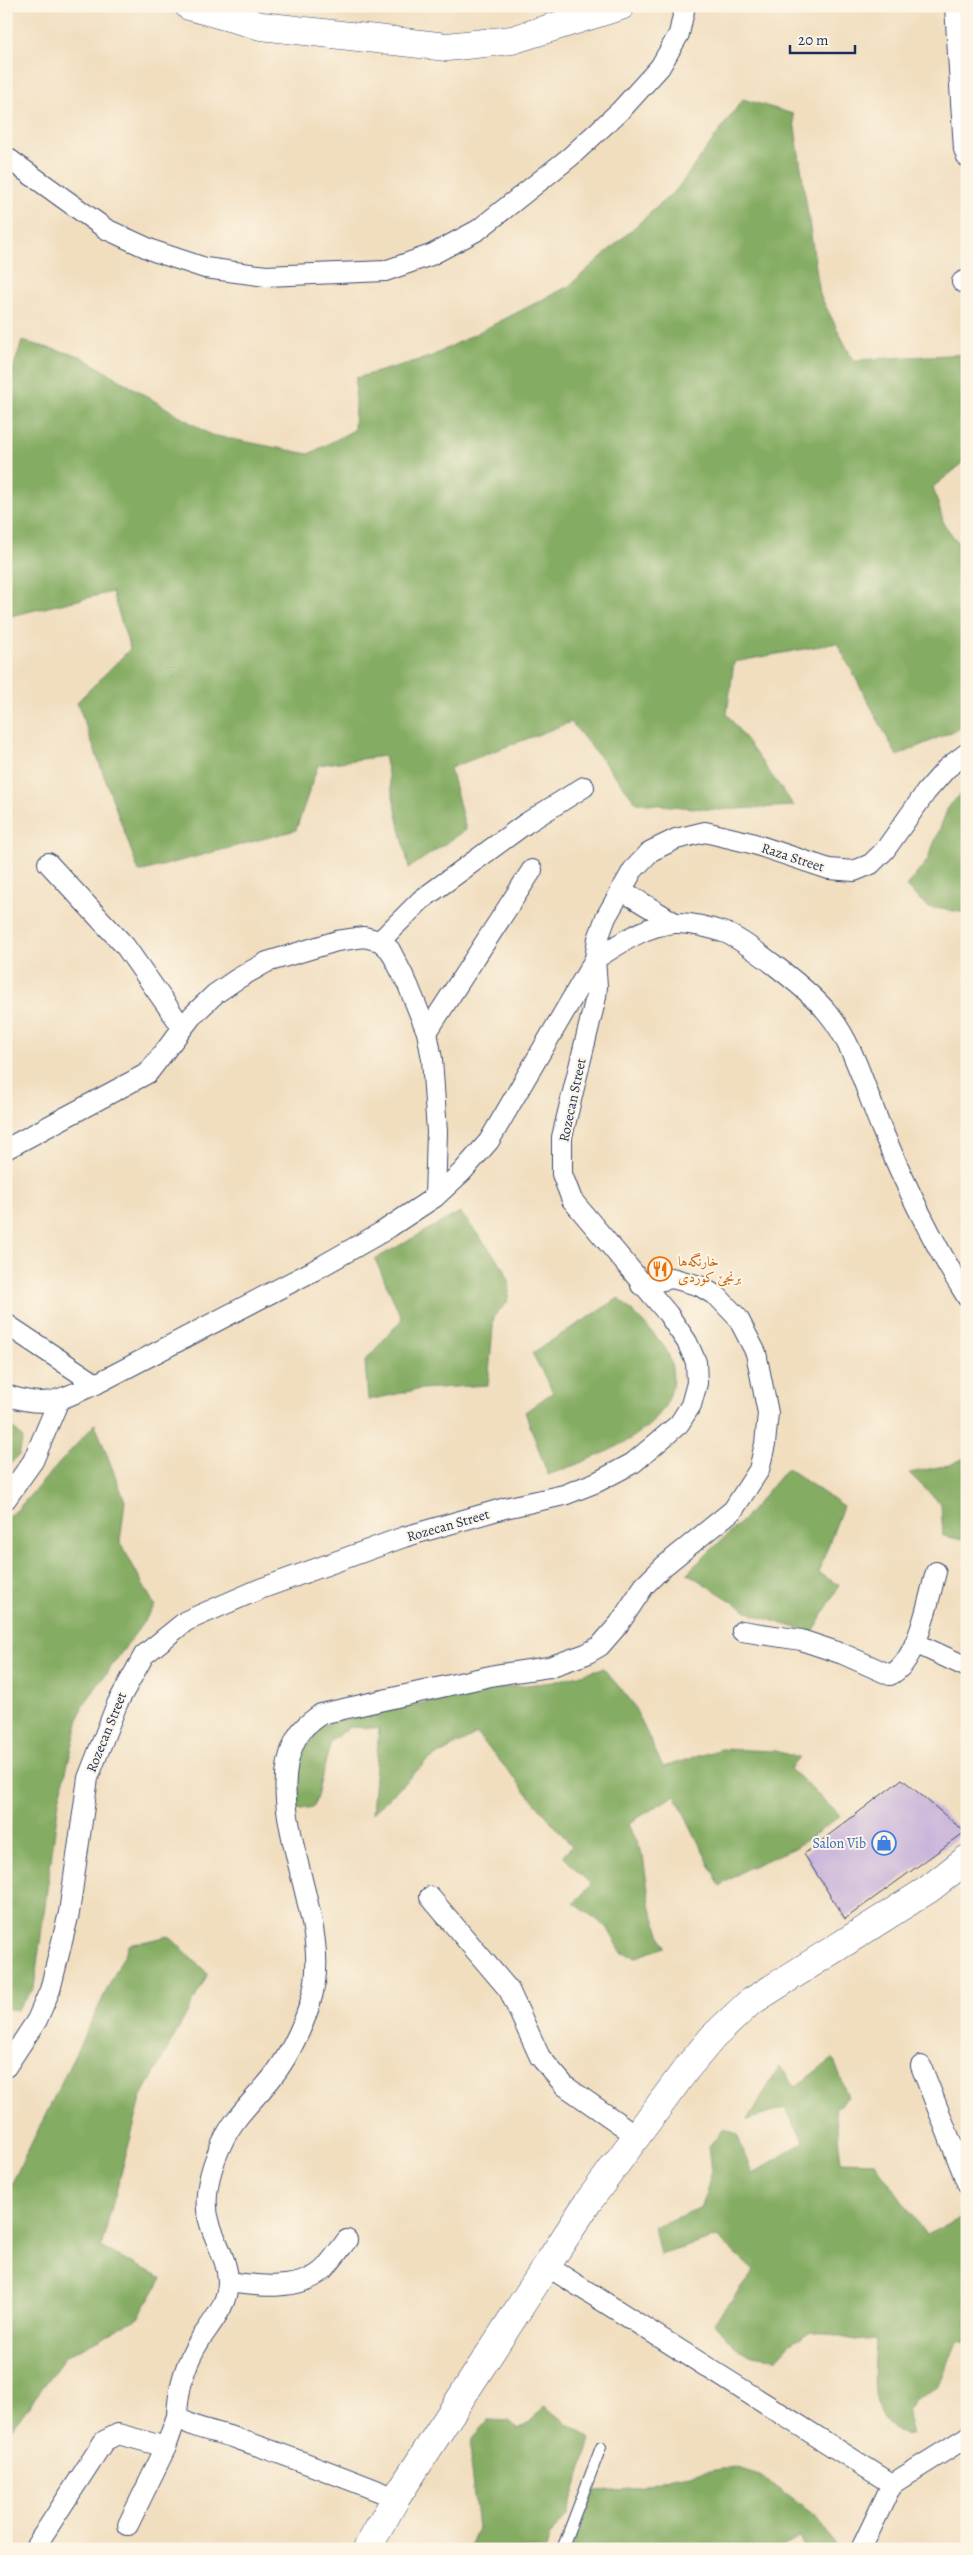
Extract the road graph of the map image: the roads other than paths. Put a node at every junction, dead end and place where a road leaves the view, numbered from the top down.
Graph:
1 (189, 6) edge
2 (621, 6) edge
3 (685, 6) edge
4 (955, 6) edge
5 (6, 157) edge
6 (967, 158) edge
7 (967, 753) edge
8 (584, 787) dead end
9 (48, 862) dead end
10 (532, 870) dead end
11 (620, 890) junction
12 (674, 923) junction
13 (380, 941) junction
14 (595, 959) junction
15 (182, 1027) junction
16 (427, 1032) junction
17 (6, 1149) edge
18 (435, 1197) junction
19 (641, 1285) junction
20 (967, 1297) edge
21 (6, 1324) edge
22 (96, 1384) junction
23 (6, 1395) edge
24 (59, 1400) junction
25 (6, 1499) edge
26 (936, 1572) dead end
27 (742, 1631) dead end
28 (915, 1643) junction
29 (967, 1667) edge
30 (967, 1859) edge
31 (430, 1897) dead end
32 (921, 2066) dead end
33 (6, 2067) edge
34 (637, 2136) junction
35 (967, 2184) edge
36 (347, 2240) dead end
37 (547, 2266) junction
38 (228, 2282) junction
39 (177, 2416) junction
40 (967, 2437) edge
41 (166, 2446) junction
42 (601, 2447) dead end
43 (892, 2484) junction
44 (396, 2498) junction
45 (128, 2525) dead end
46 (34, 2549) edge
47 (367, 2549) edge
48 (562, 2549) edge
49 (861, 2549) edge

1 - 2 street
3 - 5 street
4 - 6 street
7 - 11 street, Raza Street
8 - 13 street
9 - 15 street
10 - 16 street
11 - 12 street
11 - 14 street, Raza Street
12 - 14 street
12 - 20 street
13 - 15 street
13 - 16 street
14 - 18 street
14 - 19 street, Rozecan Street
15 - 17 street
16 - 18 street
18 - 22 street
19 - 33 street, Rozecan Street
19 - 38 street
21 - 22 street
22 - 24 street
23 - 24 street
24 - 25 street
26 - 28 street
27 - 28 street
28 - 29 street
30 - 34 street
31 - 34 street
32 - 35 street
34 - 37 street
36 - 38 street
37 - 43 street
37 - 44 street
38 - 39 street
39 - 41 street
39 - 44 street
40 - 43 street
41 - 45 street
41 - 46 street
42 - 48 lane
43 - 49 street
44 - 47 street

